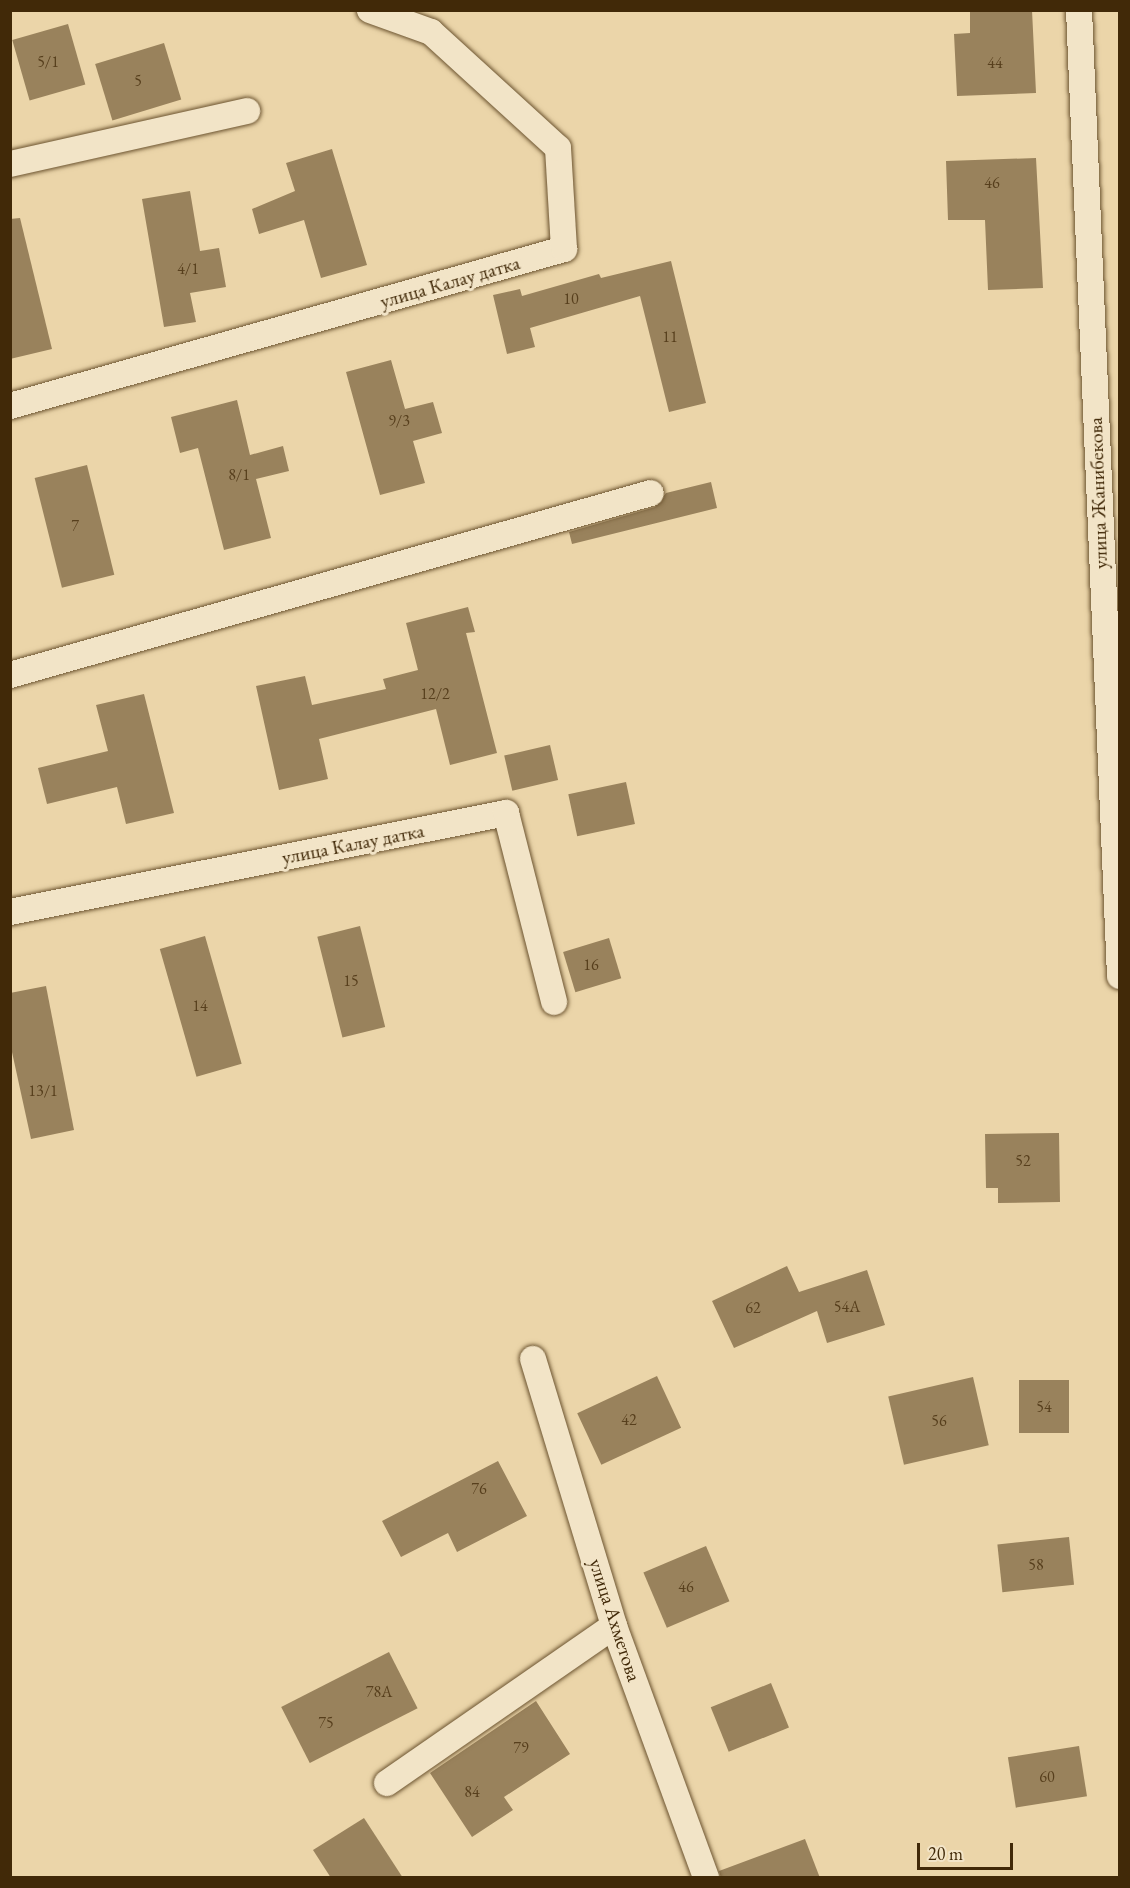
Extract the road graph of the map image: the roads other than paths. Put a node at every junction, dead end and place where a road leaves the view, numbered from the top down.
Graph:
1 (370, 10) edge
2 (1079, 10) edge
3 (248, 111) dead end
4 (10, 164) edge
5 (10, 406) edge
6 (651, 492) dead end
7 (10, 675) edge
8 (10, 912) edge
9 (1119, 976) edge
10 (554, 1002) dead end
11 (533, 1359) dead end
12 (615, 1626) junction
13 (387, 1783) dead end
14 (706, 1878) edge

1 - 5 street, улица Калау датка
2 - 9 street, улица Жанибекова
3 - 4 street
6 - 7 street
8 - 10 street, улица Калау датка
11 - 12 street, улица Ахметова
12 - 13 street
12 - 14 street, улица Ахметова

